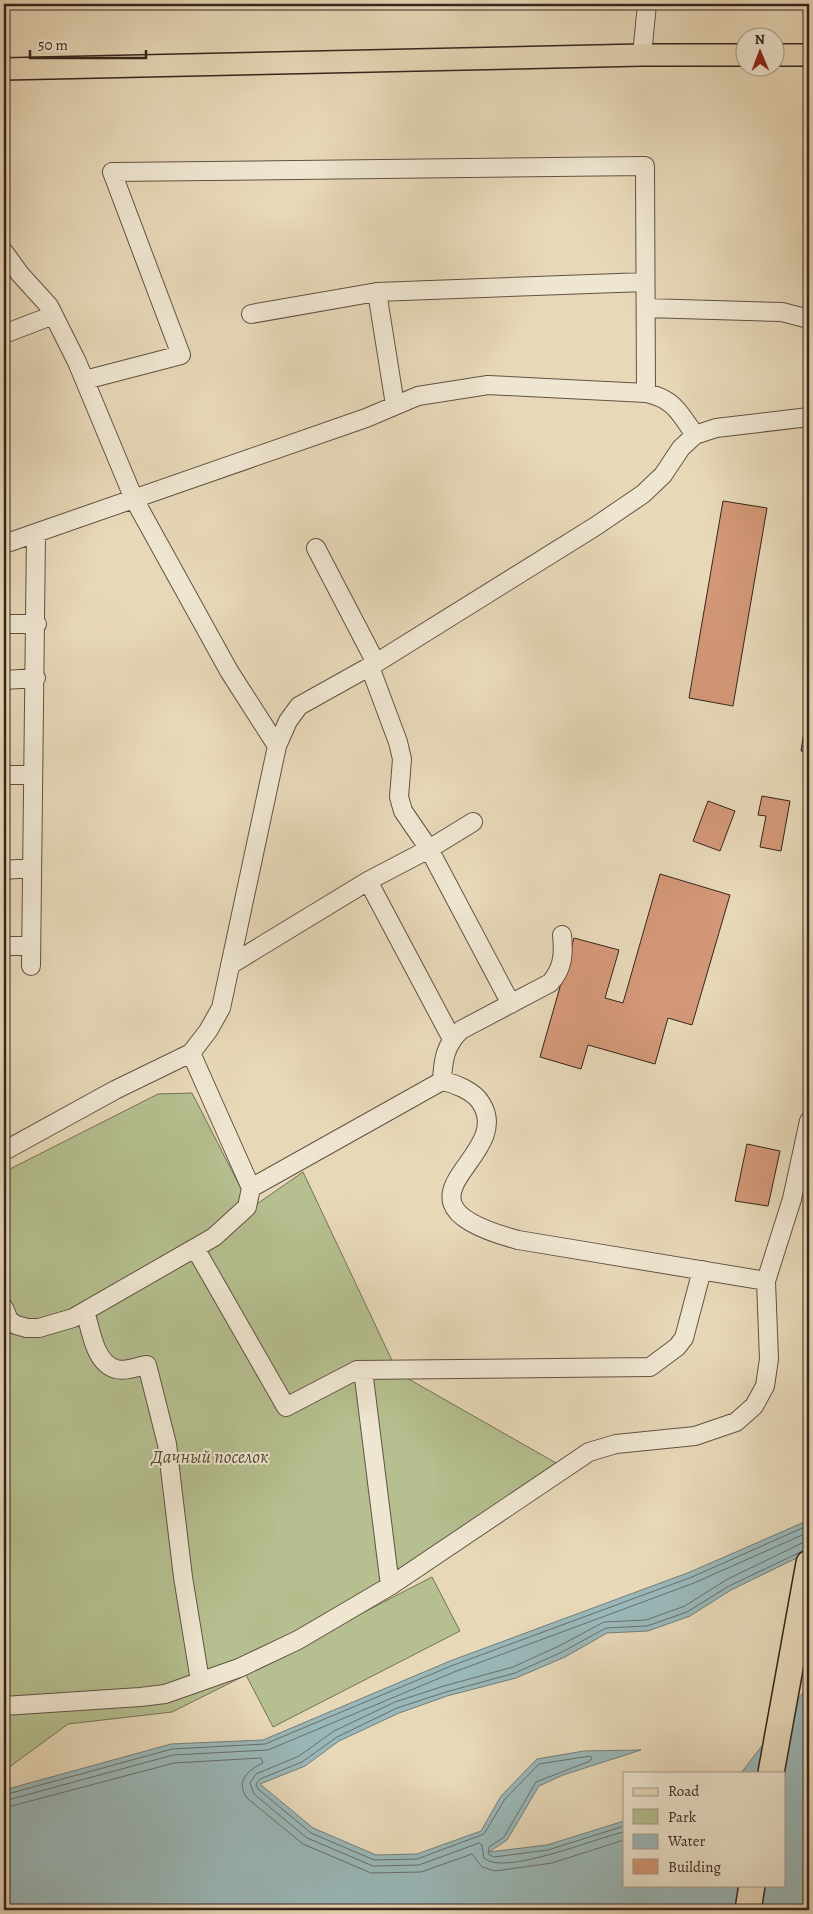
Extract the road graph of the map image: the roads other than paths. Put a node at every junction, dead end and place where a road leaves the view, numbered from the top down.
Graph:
1 (647, 4) edge
2 (642, 55) junction
3 (736, 55) edge
4 (786, 55) edge
5 (809, 55) edge
6 (4, 69) edge
7 (4, 252) edge
8 (645, 282) junction
9 (377, 292) junction
10 (646, 308) junction
11 (252, 314) dead end
12 (51, 316) junction
13 (809, 318) edge
14 (4, 334) edge
15 (85, 380) junction
16 (646, 393) junction
17 (395, 405) junction
18 (809, 417) edge
19 (694, 435) junction
20 (134, 498) junction
21 (36, 533) junction
22 (4, 544) edge
23 (316, 548) dead end
24 (4, 624) edge
25 (36, 624) junction
26 (373, 665) junction
27 (36, 678) junction
28 (4, 680) edge
29 (277, 746) junction
30 (4, 775) edge
31 (33, 775) junction
32 (473, 822) dead end
33 (429, 849) junction
34 (32, 868) junction
35 (4, 870) edge
36 (368, 881) junction
37 (562, 936) dead end
38 (4, 946) edge
39 (31, 946) junction
40 (230, 965) junction
41 (31, 966) dead end
42 (511, 1004) junction
43 (452, 1039) junction
44 (191, 1053) junction
45 (442, 1081) junction
46 (809, 1121) edge
47 (4, 1151) edge
48 (251, 1188) junction
49 (196, 1248) junction
50 (702, 1270) junction
51 (766, 1280) junction
52 (4, 1308) edge
53 (86, 1311) junction
54 (364, 1370) junction
55 (809, 1563) edge
56 (390, 1586) junction
57 (200, 1681) junction
58 (4, 1706) edge
59 (772, 1772) edge
60 (752, 1886) edge
61 (748, 1910) edge

1 - 2 street
2 - 3 main road
2 - 6 main road
4 - 5 main road
7 - 12 street
8 - 9 street
8 - 10 street
8 - 15 street
9 - 11 street
9 - 17 street
10 - 13 street
10 - 16 street
12 - 14 street
12 - 15 street
15 - 20 street
16 - 17 street
16 - 19 street
17 - 20 street
18 - 19 street
19 - 26 street
20 - 21 street
20 - 29 street
21 - 22 street
21 - 25 street
23 - 26 street
24 - 25 street
25 - 27 street
26 - 29 street
26 - 33 street
27 - 28 street
27 - 31 street
29 - 40 street
30 - 31 street
31 - 34 street
32 - 33 street
33 - 36 street
33 - 42 street
34 - 35 street
34 - 39 street
36 - 40 street
36 - 43 street
37 - 42 street
38 - 39 street
39 - 41 street
40 - 44 street
42 - 43 street
43 - 45 street
44 - 47 street
44 - 48 street
45 - 48 street
45 - 50 street
46 - 51 street
48 - 49 street
49 - 53 street
49 - 54 street
50 - 51 street
50 - 54 street
51 - 56 street
52 - 53 street
53 - 57 street
54 - 56 street
55 - 59 highway
56 - 57 street
57 - 58 street
60 - 61 highway

